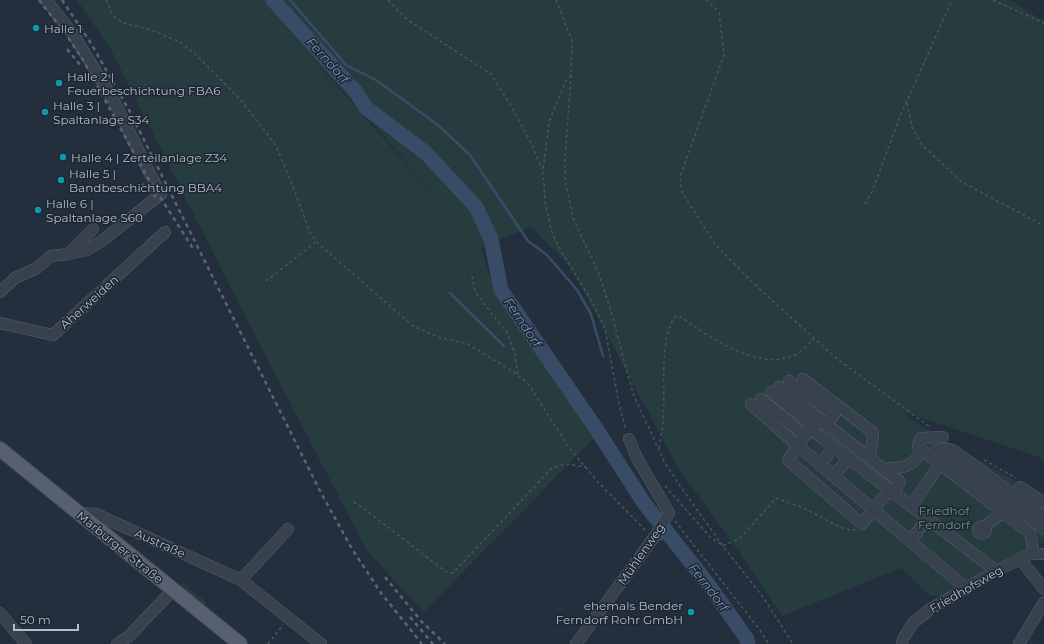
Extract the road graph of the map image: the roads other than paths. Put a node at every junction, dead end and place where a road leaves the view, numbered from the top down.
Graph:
1 (46, 0) edge
2 (93, 229) dead end
3 (165, 232) dead end
4 (68, 254) junction
5 (0, 292) edge
6 (0, 324) edge
7 (803, 379) dead end
8 (780, 387) junction
9 (836, 411) junction
10 (827, 424) junction
11 (809, 429) junction
12 (942, 437) road end
13 (629, 439) road end
14 (834, 447) junction
15 (0, 449) edge
16 (795, 451) junction
17 (861, 451) junction
18 (930, 452) junction
19 (870, 458) junction
20 (851, 460) junction
21 (940, 464) junction
22 (820, 465) junction
23 (884, 469) junction
24 (833, 476) junction
25 (1021, 484) road end
26 (893, 493) junction
27 (1044, 503) edge
28 (911, 506) junction
29 (78, 512) junction
30 (869, 514) junction
31 (1006, 515) junction
32 (1044, 517) edge
33 (927, 519) junction
34 (1044, 529) edge
35 (288, 530) dead end
36 (910, 541) junction
37 (1033, 547) dead end
38 (974, 554) junction
39 (1044, 554) edge
40 (1020, 559) junction
41 (996, 571) junction
42 (241, 580) junction
43 (967, 589) junction
44 (1044, 589) edge
45 (173, 590) junction
46 (1044, 602) edge
47 (0, 613) edge
48 (26, 644) edge
49 (117, 644) edge
50 (240, 644) edge
51 (321, 644) edge
52 (576, 644) edge
53 (902, 644) edge
54 (1019, 644) edge

1 - 4 street
2 - 4 street
3 - 6 street, Aherweiden
4 - 5 street
7 - 9 street
8 - 9 street
8 - 10 street
8 - 11 street
9 - 10 street
9 - 19 street
10 - 11 street
10 - 17 street
11 - 14 street
11 - 16 street
11 - 16 street
12 - 18 street
13 - 52 street, Mühlenweg
14 - 20 street
14 - 22 street
15 - 29 main road, Marburger Straße
16 - 22 street
16 - 30 street
17 - 19 street
17 - 20 street
18 - 21 street
18 - 23 street
18 - 32 street
18 - 34 street
19 - 23 street
20 - 24 street
20 - 26 street
21 - 28 street
21 - 31 street
22 - 24 street
23 - 26 street
24 - 30 street
25 - 27 street
26 - 28 street
26 - 30 street
28 - 33 street
29 - 42 street, Austraße
29 - 45 main road, Marburger Straße
30 - 36 street
31 - 37 street
31 - 38 street
33 - 36 street
33 - 38 street
35 - 42 street
36 - 43 street
38 - 41 street
39 - 40 street, Friedhofsweg
40 - 41 street, Friedhofsweg
40 - 44 street
41 - 43 street, Friedhofsweg
42 - 51 street, Austraße
43 - 53 street, Friedhofsweg
45 - 49 street
45 - 50 main road, Marburger Straße
46 - 54 street
47 - 48 street

